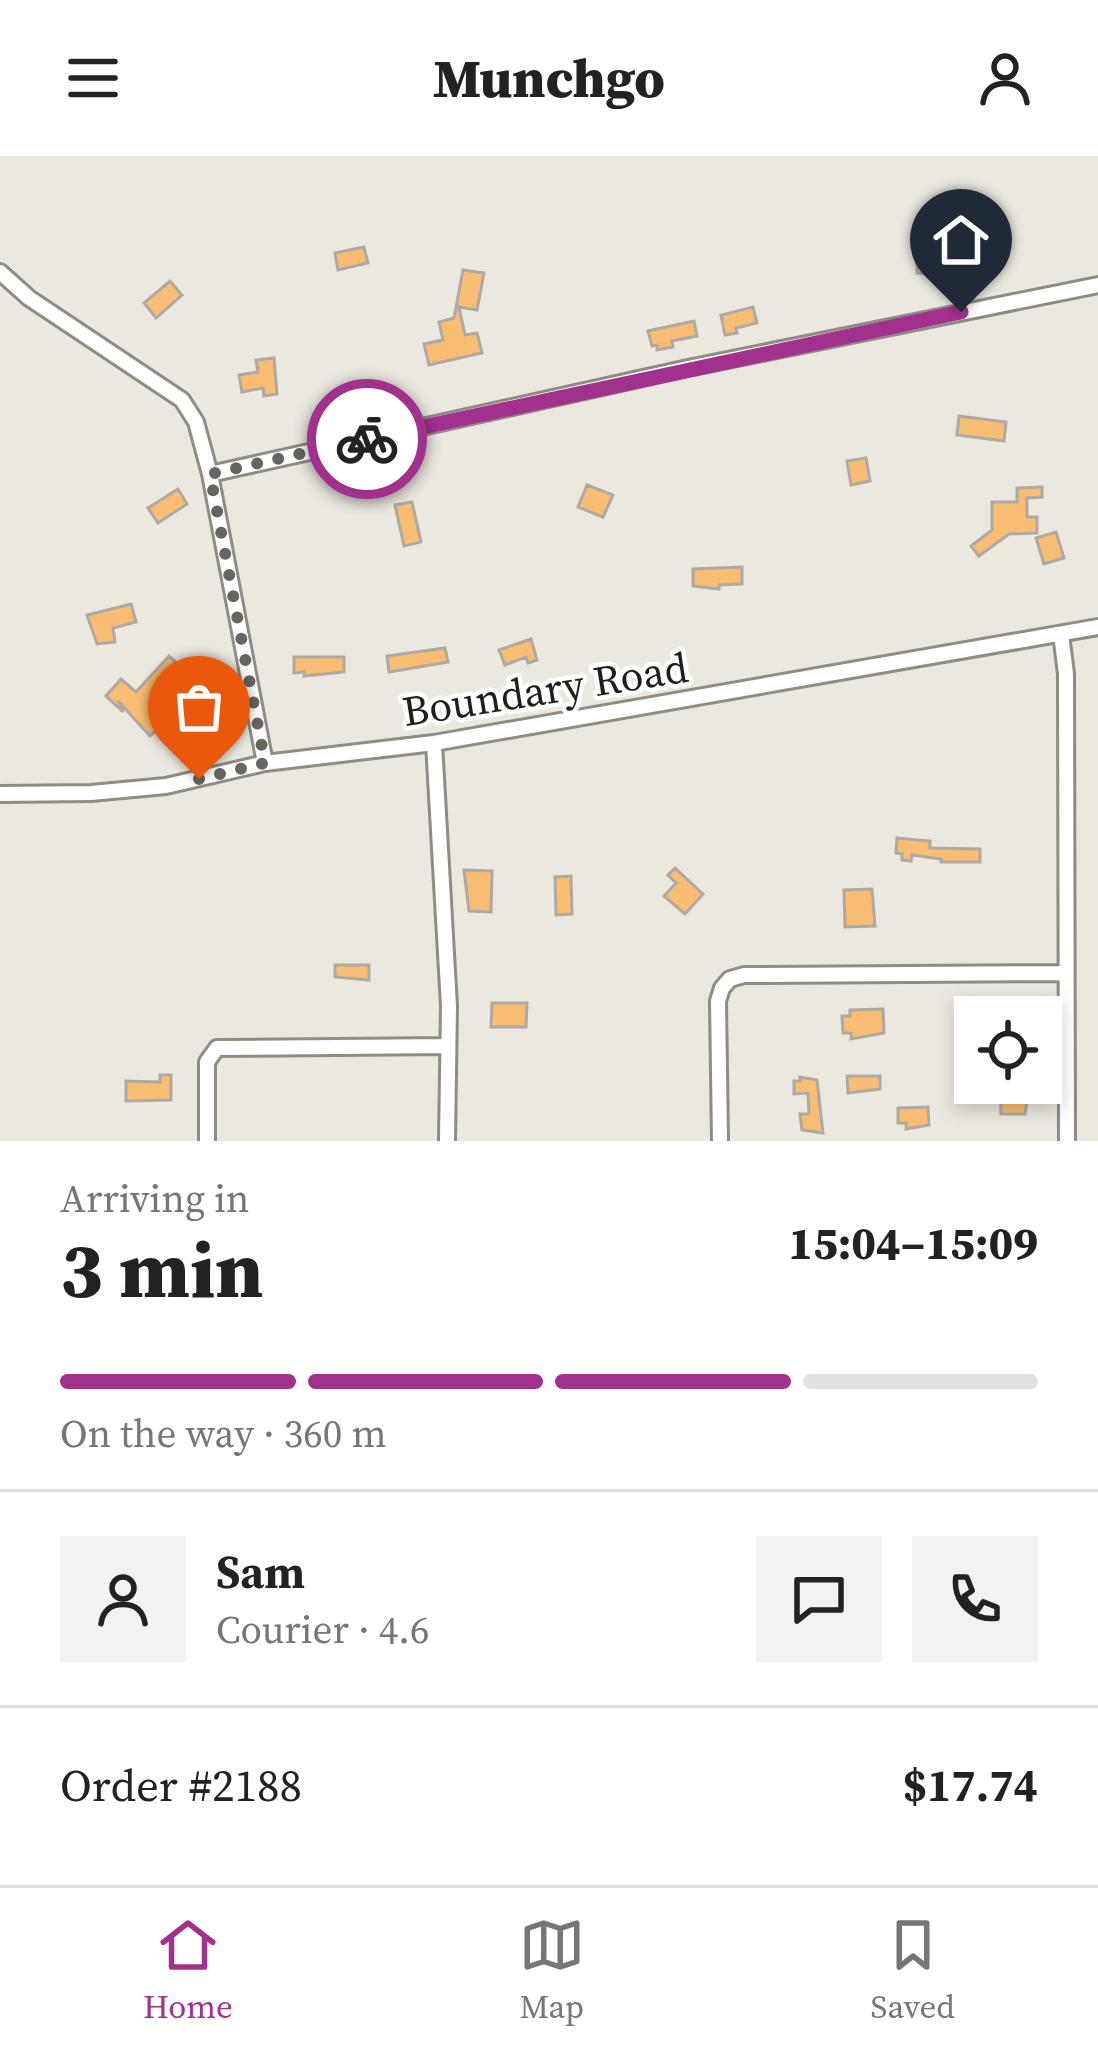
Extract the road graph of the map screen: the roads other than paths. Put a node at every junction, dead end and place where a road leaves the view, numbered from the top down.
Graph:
1 (0, 272) edge
2 (1098, 285) edge
3 (210, 474) junction
4 (1098, 627) edge
5 (1061, 634) junction
6 (434, 743) junction
7 (265, 763) junction
8 (0, 794) edge
9 (1065, 973) junction
10 (446, 1046) junction
11 (207, 1141) edge
12 (447, 1141) edge
13 (720, 1141) edge
14 (1067, 1141) edge

1 - 3 street
2 - 3 street
3 - 7 street
4 - 5 street, Boundary Road
5 - 6 street, Boundary Road
5 - 9 street
6 - 7 street, Boundary Road
6 - 10 street
7 - 8 street, Boundary Road
9 - 13 street
9 - 14 street
10 - 11 street
10 - 12 street

